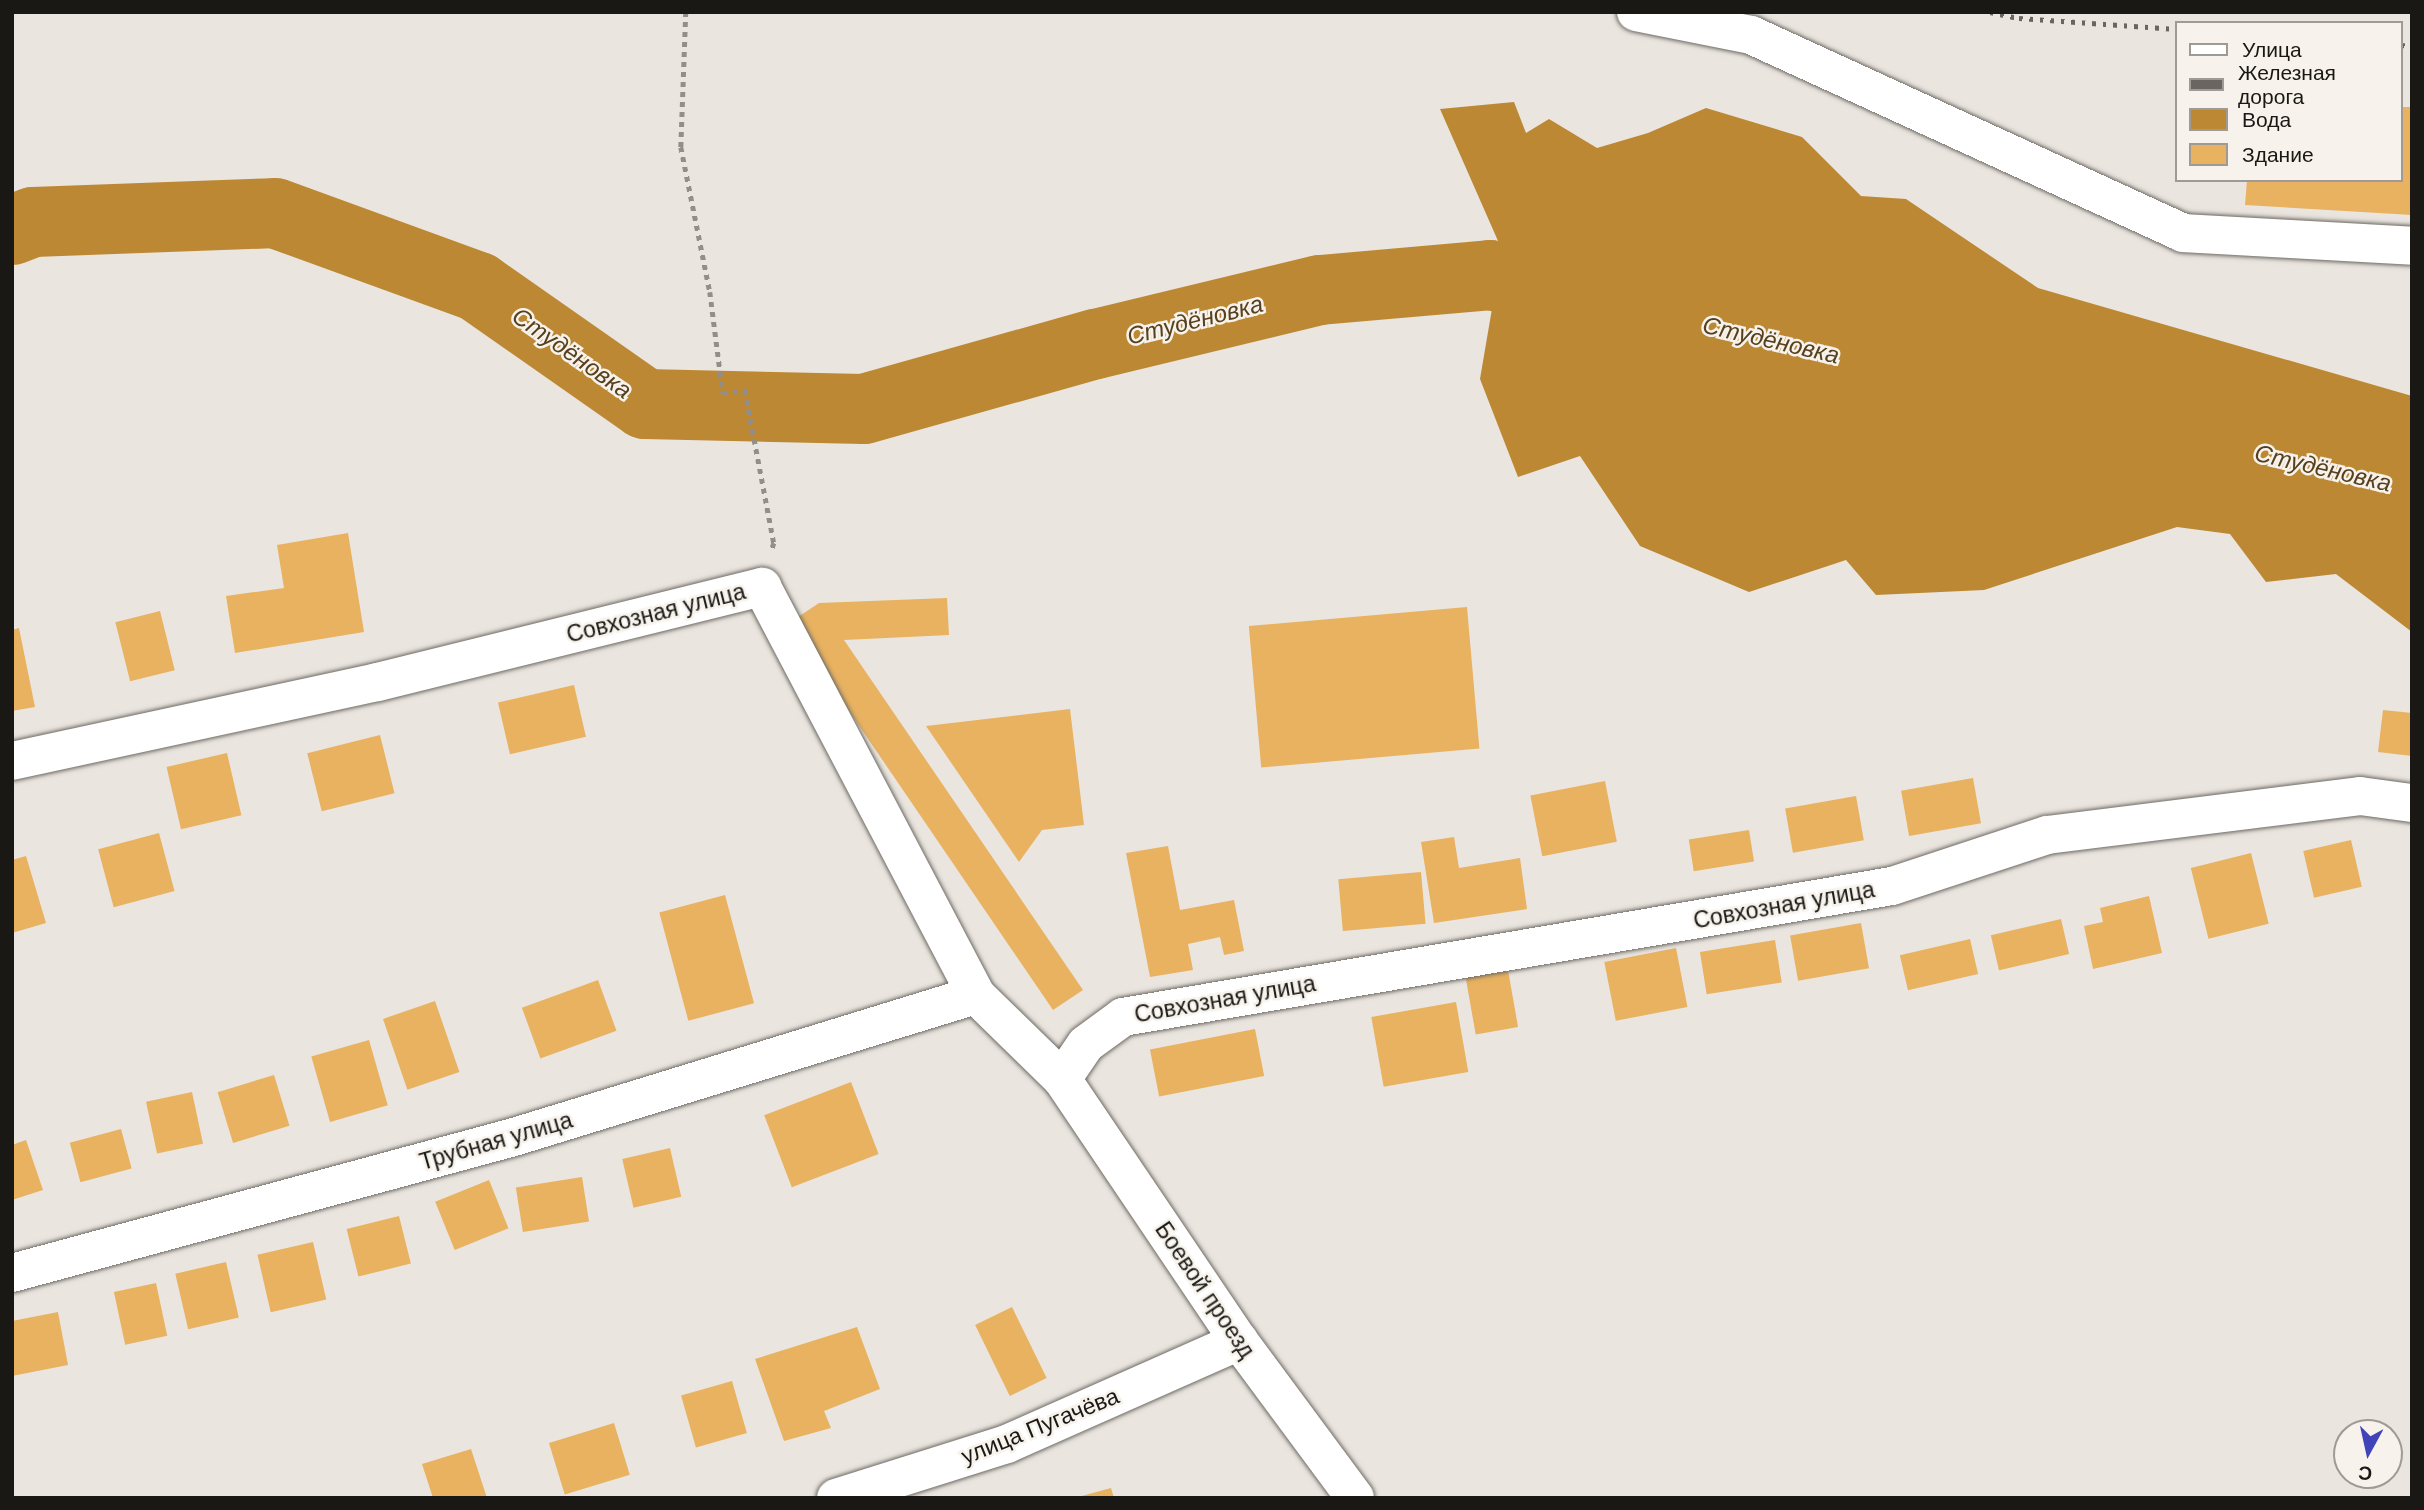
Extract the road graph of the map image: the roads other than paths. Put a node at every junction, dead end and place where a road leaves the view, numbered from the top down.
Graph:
1 (1636, 12) edge
2 (2412, 246) edge
3 (12, 761) edge
4 (2412, 803) edge
5 (976, 995) junction
6 (1062, 1079) junction
7 (12, 1273) edge
8 (1239, 1341) junction
9 (836, 1498) edge
10 (1355, 1498) edge

1 - 2 street
3 - 5 street, Совхозная улица
4 - 6 street, Совхозная улица
5 - 6 street, Совхозная улица
5 - 7 street, Трубная улица
6 - 8 street, Боевой проезд
8 - 9 street, улица Пугачёва
8 - 10 street, Боевой проезд

